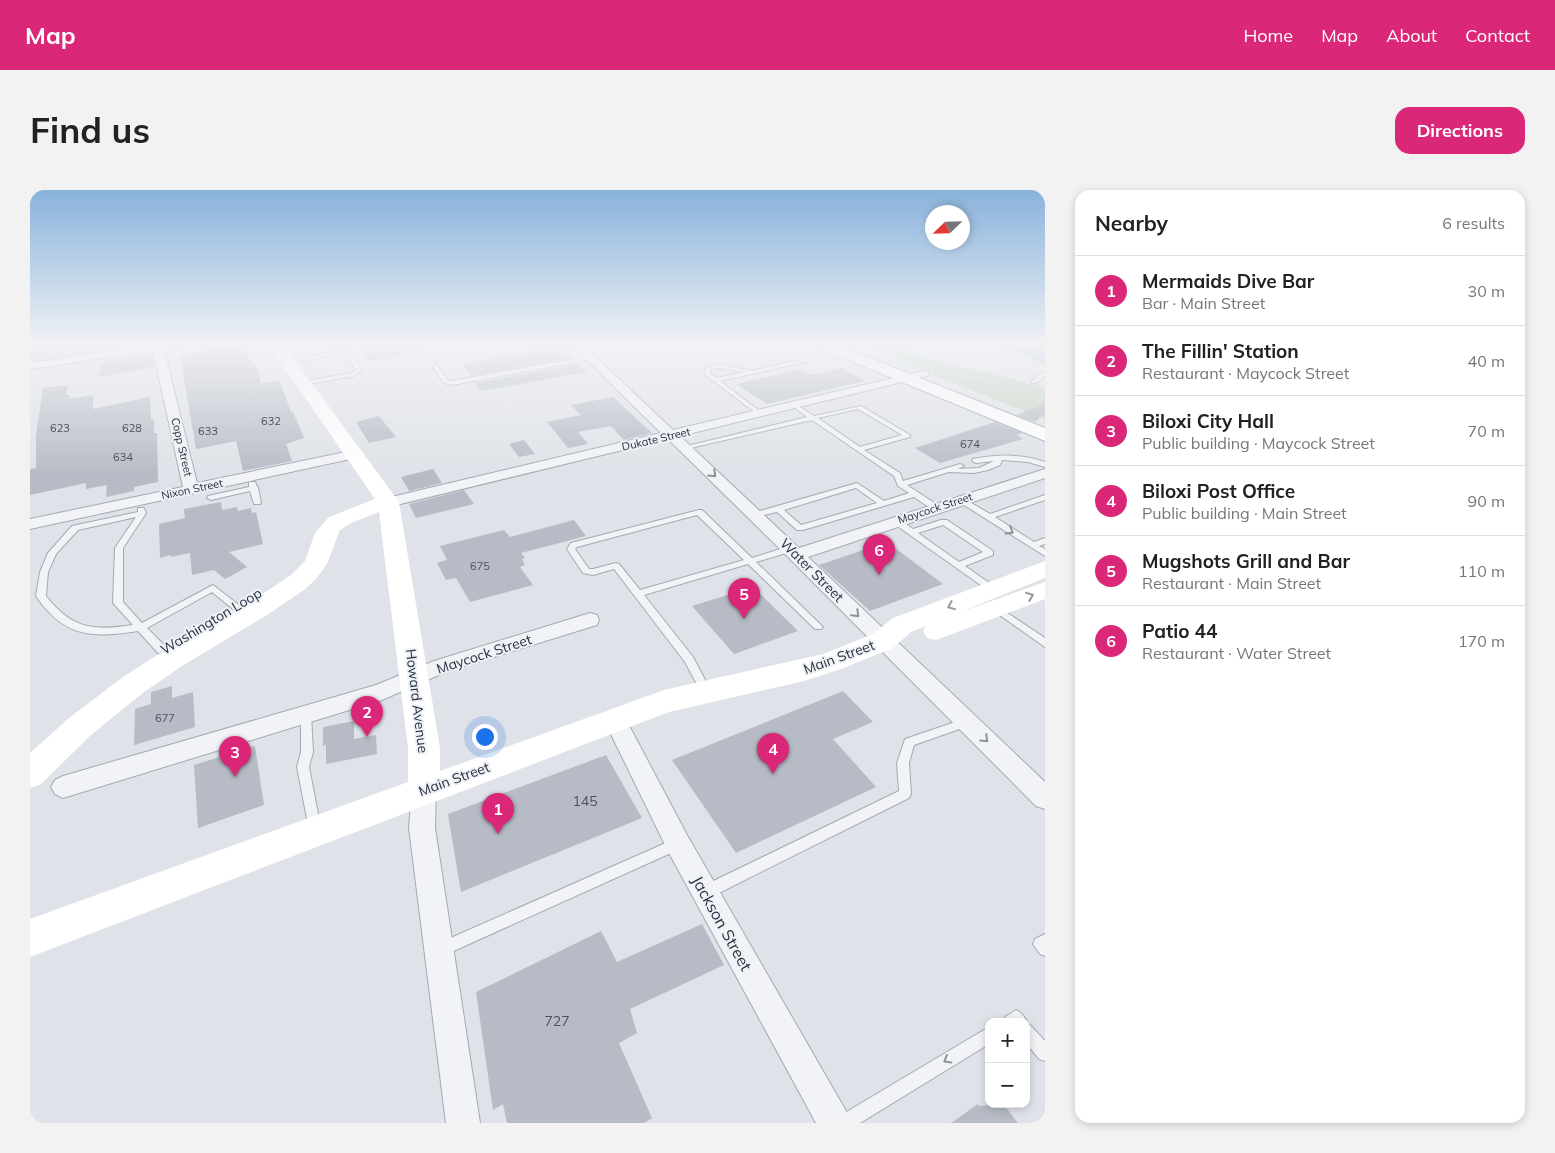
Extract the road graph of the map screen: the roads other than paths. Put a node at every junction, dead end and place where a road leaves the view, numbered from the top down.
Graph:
1 (167, 388) edge
2 (306, 388) edge
3 (622, 388) edge
4 (725, 388) edge
5 (867, 388) edge
6 (941, 388) edge
7 (948, 388) edge
8 (794, 405) junction
9 (760, 414) junction
10 (815, 418) junction
11 (1045, 423) edge
12 (672, 434) junction
13 (1045, 435) edge
14 (686, 447) junction
15 (859, 449) junction
16 (355, 454) junction
17 (999, 458) junction
18 (976, 462) dead end
19 (1045, 465) edge
20 (960, 466) dead end
21 (949, 469) junction
22 (1045, 473) edge
23 (252, 482) junction
24 (901, 484) junction
25 (191, 489) junction
26 (915, 494) junction
27 (1045, 497) edge
28 (211, 498) dead end
29 (960, 500) junction
30 (257, 502) dead end
31 (388, 502) junction
32 (882, 503) junction
33 (141, 507) junction
34 (936, 508) junction
35 (778, 510) junction
36 (756, 515) junction
37 (989, 517) junction
38 (896, 521) junction
39 (30, 524) edge
40 (912, 532) junction
41 (1045, 541) edge
42 (1033, 545) junction
43 (793, 552) junction
44 (1045, 553) edge
45 (750, 561) junction
46 (958, 565) junction
47 (1045, 568) edge
48 (1045, 590) edge
49 (637, 594) junction
50 (995, 599) junction
51 (241, 612) junction
52 (590, 620) dead end
53 (142, 627) junction
54 (818, 627) dead end
55 (884, 640) junction
56 (1045, 642) edge
57 (167, 655) junction
58 (415, 678) junction
59 (706, 691) junction
60 (306, 714) junction
61 (615, 720) junction
62 (967, 722) junction
63 (30, 747) edge
64 (30, 774) edge
65 (62, 787) dead end
66 (424, 790) junction
67 (1045, 798) edge
68 (315, 831) junction
69 (678, 844) junction
70 (705, 892) junction
71 (30, 938) edge
72 (1045, 941) edge
73 (1045, 949) edge
74 (439, 950) junction
75 (1030, 1036) edge
76 (985, 1037) edge
77 (1045, 1053) edge
78 (463, 1123) edge
79 (834, 1123) edge
80 (844, 1123) edge

1 - 25 street, Copp Street
2 - 16 main road, Howard Avenue
3 - 12 street, Water Street
4 - 9 lane
5 - 8 street, Dukate Street
6 - 13 main road
7 - 11 main road
8 - 9 street, Dukate Street
8 - 10 lane
9 - 12 street, Dukate Street
10 - 14 lane
10 - 15 lane
10 - 15 lane
12 - 14 street, Water Street
12 - 31 street, Dukate Street
14 -> 36 street, Water Street
15 - 24 lane
16 - 23 street, Nixon Street
16 - 31 main road, Howard Avenue
17 - 18 lane
17 - 19 lane
17 - 21 lane
20 - 21 lane
21 - 24 lane
22 - 29 street, Maycock Street
23 - 25 street, Nixon Street
23 - 28 lane
23 - 30 lane
24 - 26 lane
25 - 33 street, Nixon Street
26 - 32 lane
26 - 34 lane
27 - 37 lane
29 - 34 street, Maycock Street
29 - 37 lane
31 - 51 main road, Washington Loop
31 - 58 main road, Howard Avenue
32 - 35 lane
32 - 35 lane
33 - 39 street, Nixon Street
33 - 53 lane
33 - 53 lane
34 - 38 street, Maycock Street
35 - 36 lane
36 - 43 street, Water Street
37 -> 42 lane
38 - 40 lane
38 - 43 street, Maycock Street
40 - 46 lane
40 - 46 lane
41 - 42 lane
42 - 44 lane
43 - 45 lane
43 -> 55 street, Water Street
45 - 49 lane
45 - 49 lane
45 - 54 lane
46 - 50 lane
47 - 50 main road, Main Street
50 -> 48 main road, Main Street
49 - 59 lane
50 - 55 main road, Main Street
50 - 56 lane
51 - 53 lane
51 - 57 main road, Washington Loop
52 - 58 street, Maycock Street
53 - 57 lane
55 - 59 main road, Main Street
55 - 62 street, Water Street
57 - 63 main road, Washington Loop
57 - 64 main road
58 - 60 street, Maycock Street
58 - 66 main road, Howard Avenue
59 - 61 main road, Main Street
60 - 65 street, Maycock Street
60 - 68 lane
61 - 66 main road, Main Street
61 - 69 street, Jackson Street
62 -> 67 street, Water Street
62 - 70 lane
66 - 68 main road, Main Street
66 - 74 street, Howard Avenue
68 - 71 main road, Main Street
69 - 70 street, Jackson Street
69 - 74 lane
70 - 79 street, Jackson Street
72 - 73 lane
74 - 78 street, Howard Avenue
75 - 77 lane
76 -> 80 lane

